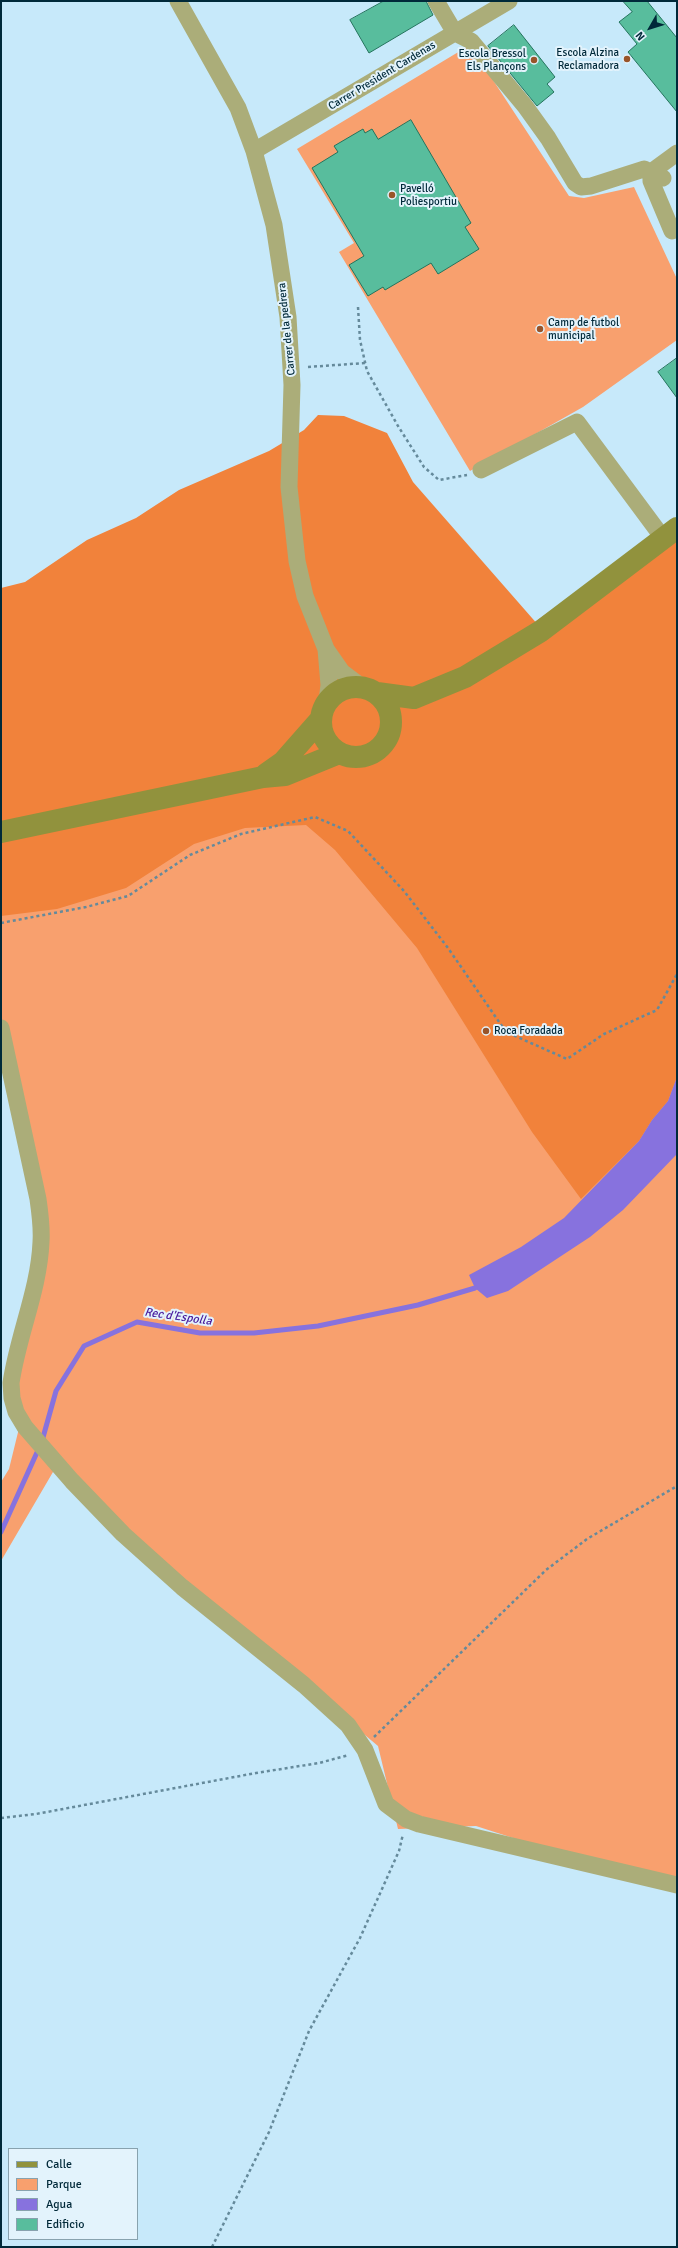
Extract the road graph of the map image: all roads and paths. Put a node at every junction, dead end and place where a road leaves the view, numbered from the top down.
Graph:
1 (179, 1) edge
2 (436, 1) edge
3 (509, 1) edge
4 (455, 33) junction
5 (254, 151) junction
6 (677, 153) edge
7 (657, 175) junction
8 (677, 227) edge
9 (358, 308) dead end
10 (365, 363) junction
11 (291, 368) junction
12 (481, 470) joint
13 (670, 533) edge
14 (326, 649) junction
15 (369, 690) junction
16 (414, 698) junction
17 (323, 711) junction
18 (390, 729) junction
19 (339, 753) junction
20 (263, 777) junction
21 (1, 832) edge
22 (1, 923) edge
23 (677, 974) edge
24 (1, 1028) edge
25 (677, 1486) edge
26 (362, 1746) junction
27 (1, 1818) edge
28 (406, 1819) junction
29 (677, 1885) edge
30 (212, 2247) edge

1 - 5 street, Carrer de la pedrera
2 - 4 street
3 - 4 street, Carrer President Cardenas
4 - 5 street, Carrer President Cardenas
4 - 7 street
5 - 11 street, Carrer de la pedrera
6 - 7 street
7 - 8 street
9 - 10 path
10 - 11 path
10 - 12 path
11 - 14 street, Carrer de la pedrera
12 - 13 street
13 - 16 main road
14 - 15 street, Carrer de la pedrera
14 - 17 street, Carrer de la pedrera
15 - 16 main road
15 - 17 main road
15 - 18 main road
16 - 18 main road
17 - 19 main road
17 - 20 main road
18 - 19 main road
19 - 20 main road
20 - 21 main road
22 - 23 path
24 - 26 street
25 - 26 path
26 - 27 path
26 - 28 street
28 - 29 street
28 - 30 path

